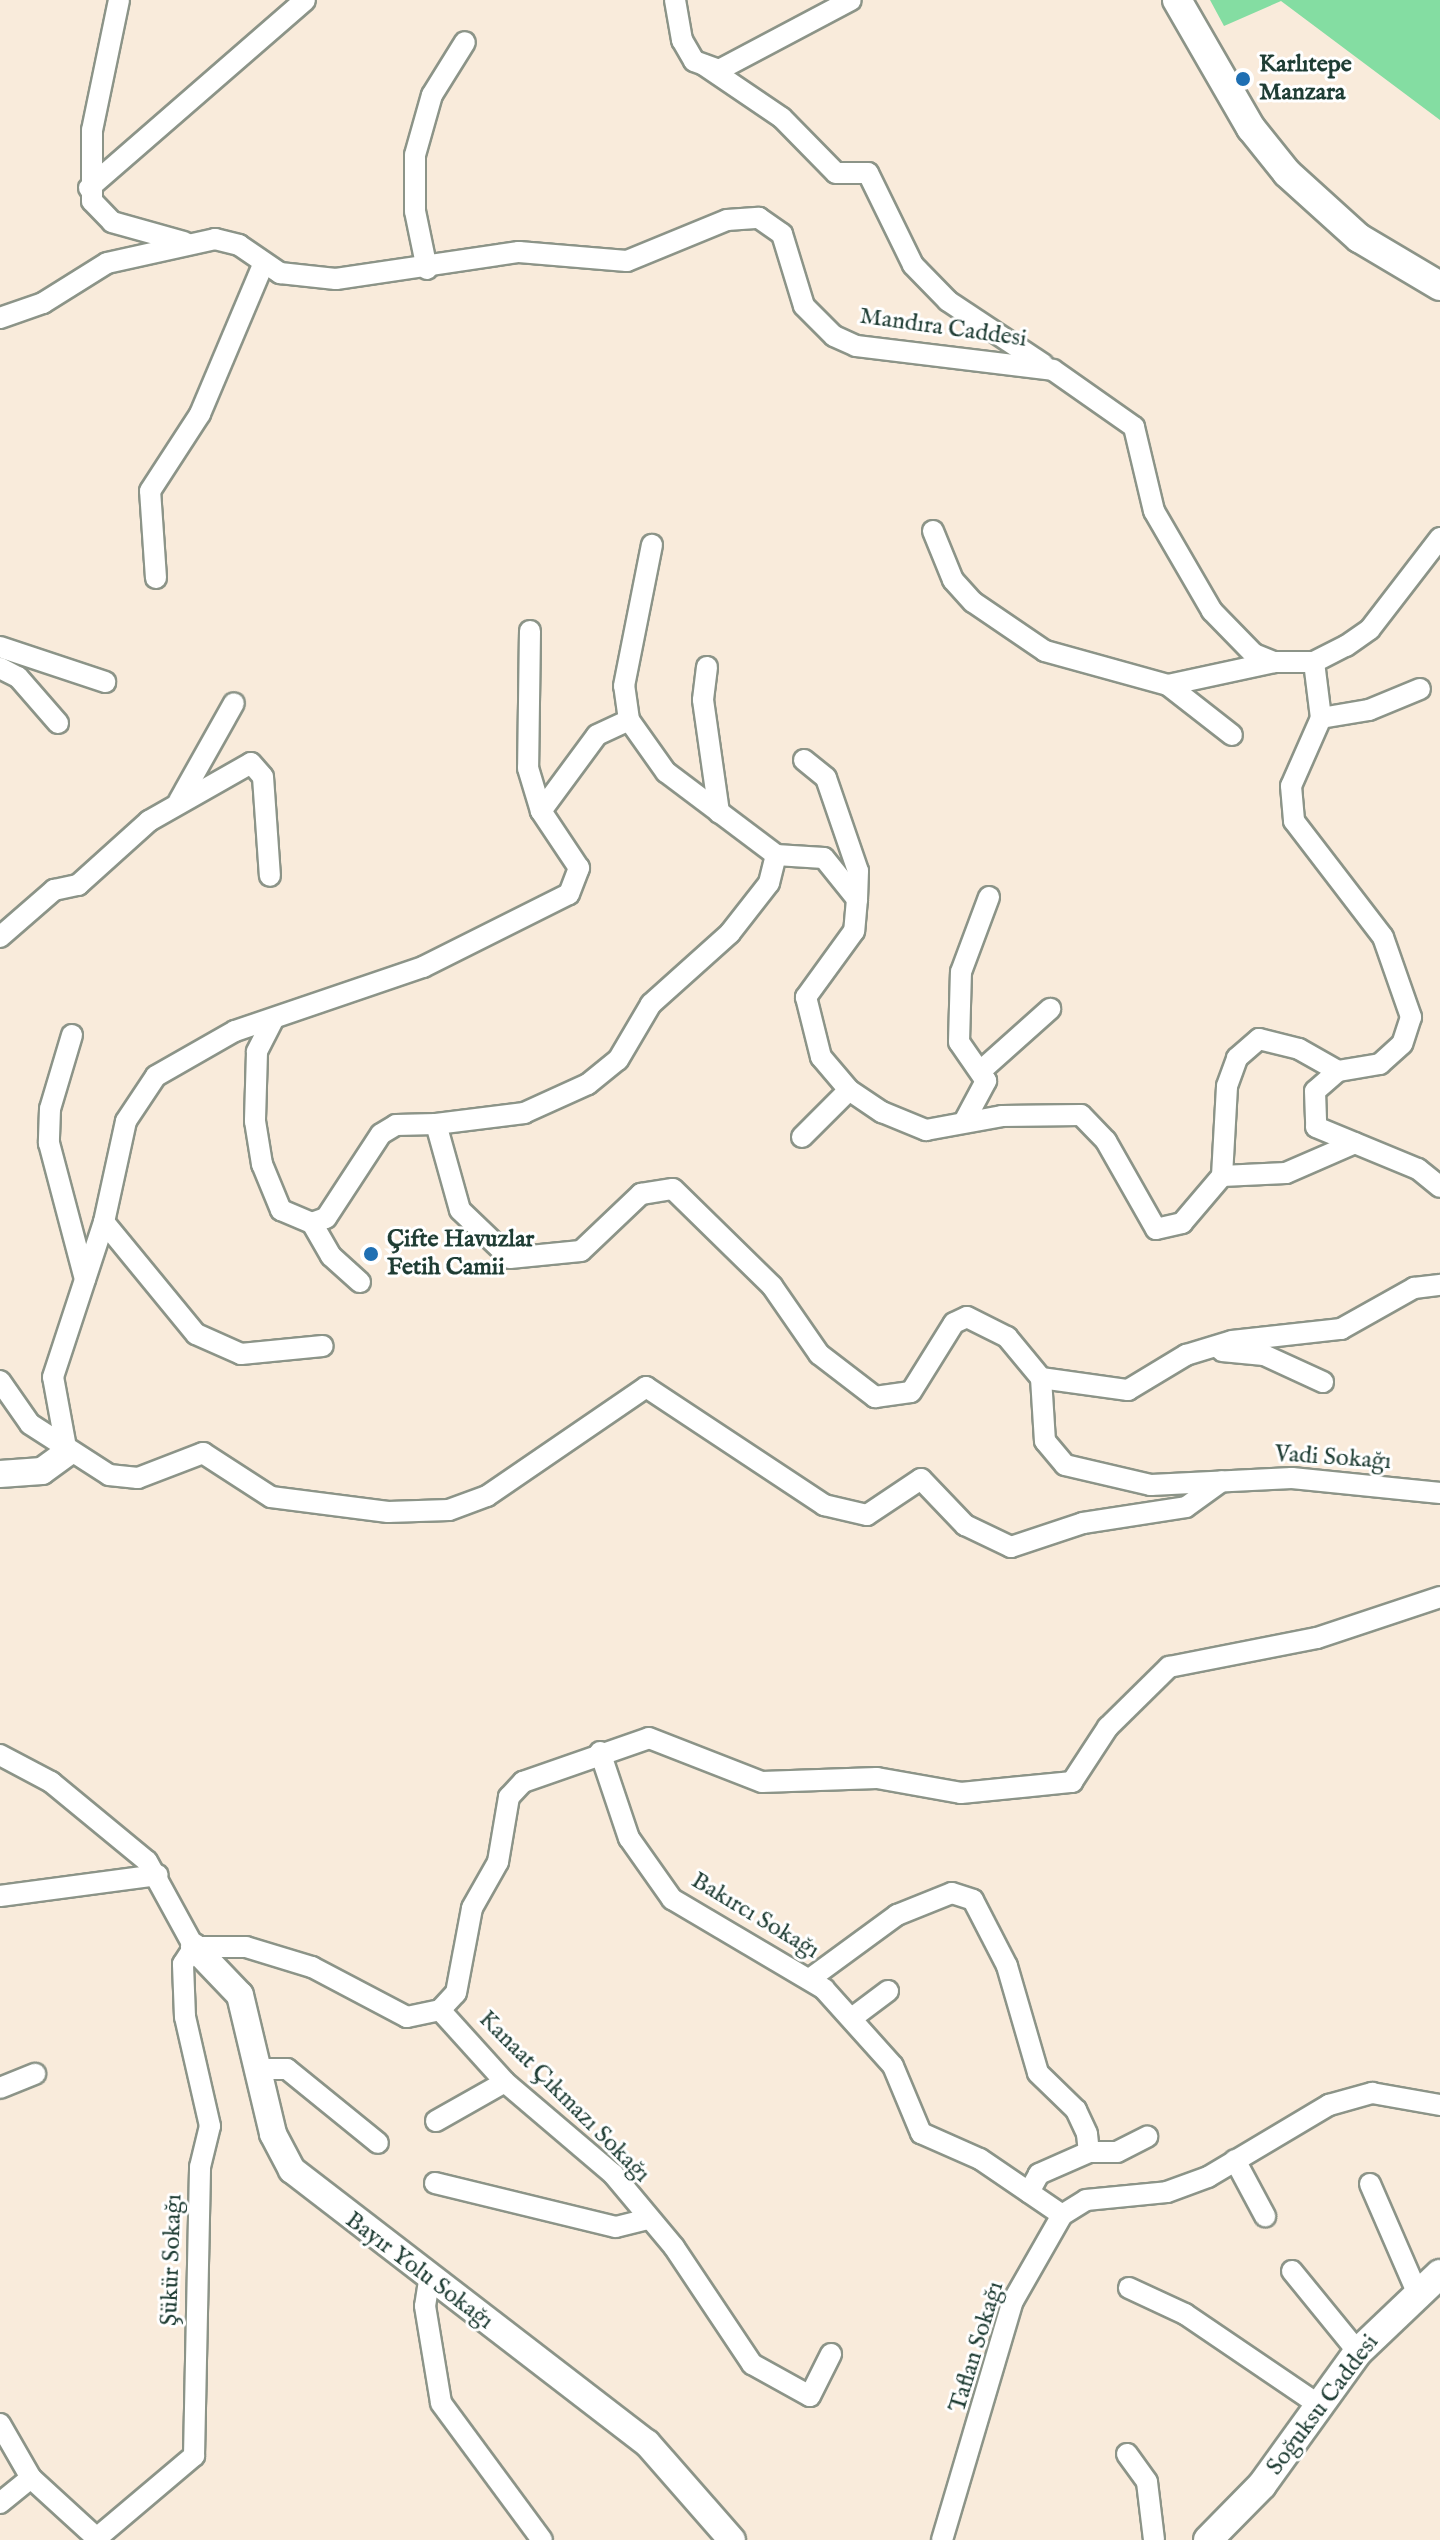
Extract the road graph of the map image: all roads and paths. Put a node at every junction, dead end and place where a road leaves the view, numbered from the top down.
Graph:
1 (119, 0) edge
2 (305, 0) edge
3 (675, 0) edge
4 (851, 0) edge
5 (1177, 0) edge
6 (465, 42) dead end
7 (704, 65) junction
8 (89, 188) junction
9 (192, 243) junction
10 (262, 267) junction
11 (427, 269) junction
12 (1440, 286) edge
13 (0, 318) edge
14 (1053, 370) junction
15 (933, 531) dead end
16 (1440, 538) edge
17 (652, 545) dead end
18 (156, 578) dead end
19 (530, 631) dead end
20 (0, 647) edge
21 (1274, 662) junction
22 (1314, 662) junction
23 (707, 667) dead end
24 (0, 668) edge
25 (105, 682) dead end
26 (1168, 685) junction
27 (1420, 689) dead end
28 (234, 703) dead end
29 (1321, 718) junction
30 (629, 720) junction
31 (58, 723) dead end
32 (1232, 735) dead end
33 (804, 760) dead end
34 (179, 801) junction
35 (541, 811) junction
36 (719, 813) junction
37 (776, 855) junction
38 (270, 876) dead end
39 (989, 897) dead end
40 (857, 899) junction
41 (0, 937) edge
42 (1050, 1009) dead end
43 (273, 1020) junction
44 (72, 1035) dead end
45 (984, 1068) junction
46 (1338, 1071) junction
47 (849, 1090) junction
48 (964, 1122) junction
49 (436, 1124) junction
50 (802, 1137) dead end
51 (1355, 1143) junction
52 (1222, 1176) junction
53 (1440, 1187) edge
54 (104, 1222) junction
55 (312, 1223) junction
56 (360, 1282) dead end
57 (85, 1283) junction
58 (1440, 1285) edge
59 (323, 1346) dead end
60 (1202, 1350) junction
61 (1041, 1378) junction
62 (0, 1381) edge
63 (1323, 1382) dead end
64 (67, 1453) junction
65 (0, 1474) edge
66 (1222, 1481) junction
67 (1440, 1493) edge
68 (1440, 1597) edge
69 (600, 1752) junction
70 (0, 1755) edge
71 (158, 1875) junction
72 (0, 1896) edge
73 (194, 1947) junction
74 (811, 1978) junction
75 (888, 1991) dead end
76 (440, 2010) junction
77 (852, 2018) junction
78 (259, 2069) junction
79 (35, 2074) dead end
80 (505, 2082) junction
81 (0, 2088) edge
82 (1440, 2105) edge
83 (436, 2121) dead end
84 (1147, 2137) dead end
85 (378, 2143) dead end
86 (1089, 2152) junction
87 (1235, 2160) junction
88 (435, 2183) dead end
89 (1370, 2184) dead end
90 (1029, 2192) junction
91 (1062, 2215) junction
92 (1265, 2216) dead end
93 (649, 2219) junction
94 (1292, 2271) dead end
95 (1440, 2274) edge
96 (429, 2281) junction
97 (1129, 2288) dead end
98 (1417, 2292) junction
99 (1358, 2352) junction
100 (831, 2354) dead end
101 (1322, 2407) junction
102 (0, 2424) edge
103 (1127, 2454) dead end
104 (31, 2478) junction
105 (0, 2503) edge
106 (99, 2539) edge
107 (542, 2540) edge
108 (732, 2540) edge
109 (942, 2540) edge
110 (1154, 2540) edge
111 (1208, 2540) edge

1 - 8 street
2 - 8 street
3 - 7 street
4 - 7 street
5 - 12 main road
6 - 11 street
7 - 14 street
8 - 9 street
9 - 10 street, Mandıra Caddesi
9 - 13 street, Mandıra Caddesi
10 - 11 street, Mandıra Caddesi
10 - 18 street
11 - 14 street, Mandıra Caddesi
14 - 21 street, Mandıra Caddesi
15 - 26 street
16 - 22 street
17 - 30 street
19 - 35 street
20 - 25 street
21 - 22 street, Mandıra Caddesi
21 - 26 street
22 - 29 street
23 - 36 street
24 - 31 street
26 - 32 street
27 - 29 street
28 - 34 street
29 - 46 street
30 - 35 street
30 - 36 street
33 - 40 street
34 - 38 street
34 - 41 street
35 - 43 street
36 - 37 street
37 - 40 street
37 - 49 street
39 - 45 street
40 - 47 street
42 - 45 street
43 - 54 street
43 - 55 street
44 - 57 street
45 - 48 street
46 - 51 street
46 - 52 street
47 - 48 street
47 - 50 street
48 - 52 street
49 - 55 street
49 - 61 street
51 - 52 street
51 - 53 street
54 - 57 street
54 - 59 street
55 - 56 street
57 - 64 street
58 - 60 street
60 - 61 street
60 - 63 street
61 - 66 street, Vadi Sokağı
62 - 64 street
64 - 65 street
64 - 66 street
66 - 67 street, Vadi Sokağı
68 - 69 street
69 - 74 street, Bakırcı Sokağı
69 - 76 street
70 - 71 street
71 - 72 street
71 - 73 street
73 - 76 street
73 - 78 street, Bayır Yolu Sokağı
73 - 106 street, Şükür Sokağı
74 - 77 street, Bakırcı Sokağı
74 - 86 street
75 - 77 street
76 - 80 street, Kanaat Çıkmazı Sokağı
77 - 90 street, Bakırcı Sokağı
78 - 85 street
78 - 96 street, Bayır Yolu Sokağı
79 - 81 street
80 - 83 street
80 - 93 street, Kanaat Çıkmazı Sokağı
82 - 87 street
84 - 86 street
86 - 90 street
87 - 91 street
87 - 92 street
88 - 93 street
89 - 98 street
90 - 91 street, Bakırcı Sokağı
91 - 109 street, Taflan Sokağı
93 - 100 street, Kanaat Çıkmazı Sokağı
94 - 99 street
95 - 98 main road, Soğuksu Caddesi
96 - 107 street
96 - 108 street, Bayır Yolu Sokağı
97 - 101 street
98 - 99 main road, Soğuksu Caddesi
99 - 101 main road, Soğuksu Caddesi
101 - 111 main road, Soğuksu Caddesi
102 - 104 street
103 - 110 street
104 - 105 street
104 - 106 street

